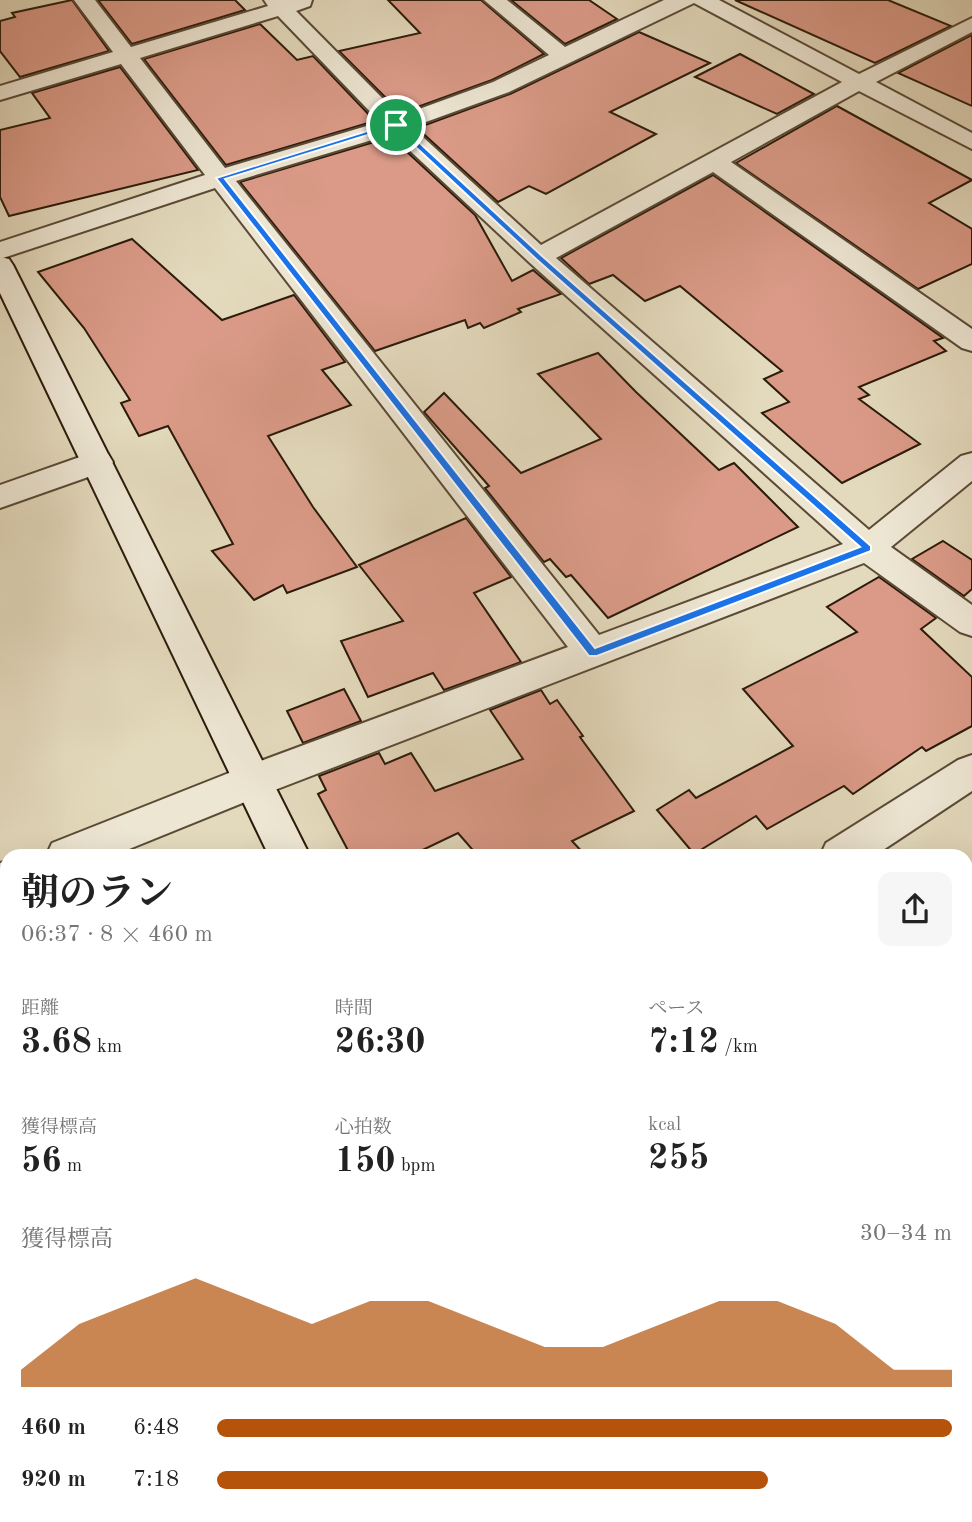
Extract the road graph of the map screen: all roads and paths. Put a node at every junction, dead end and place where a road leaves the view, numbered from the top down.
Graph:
1 (84, 0) edge
2 (308, 0) edge
3 (494, 0) edge
4 (686, 0) edge
5 (703, 0) edge
6 (278, 4) edge
7 (972, 24) edge
8 (128, 56) junction
9 (564, 57) junction
10 (858, 83) junction
11 (0, 93) edge
12 (396, 125) junction
13 (972, 142) edge
14 (714, 161) junction
15 (220, 178) junction
16 (0, 251) edge
17 (539, 257) junction
18 (0, 265) edge
19 (972, 342) edge
20 (97, 462) junction
21 (972, 464) edge
22 (0, 496) edge
23 (868, 548) junction
24 (972, 623) edge
25 (593, 653) junction
26 (972, 771) edge
27 (253, 781) junction
28 (83, 849) edge
29 (287, 849) edge
30 (850, 849) edge

1 - 8 street
2 - 6 street
3 - 9 street
4 - 9 street
5 - 10 street
6 - 8 street
6 - 12 street
7 - 10 street
8 - 11 street
8 - 15 street
9 - 12 street
10 - 13 street
10 - 14 street
12 - 15 street
12 - 17 street
14 - 17 street
14 - 19 street
15 - 16 street
15 - 25 street
17 - 23 street
18 - 20 street
20 - 22 street
20 - 27 street
21 - 23 street
23 - 24 street
23 - 25 street
25 - 27 street
26 - 30 street
27 - 28 street
27 - 29 street

